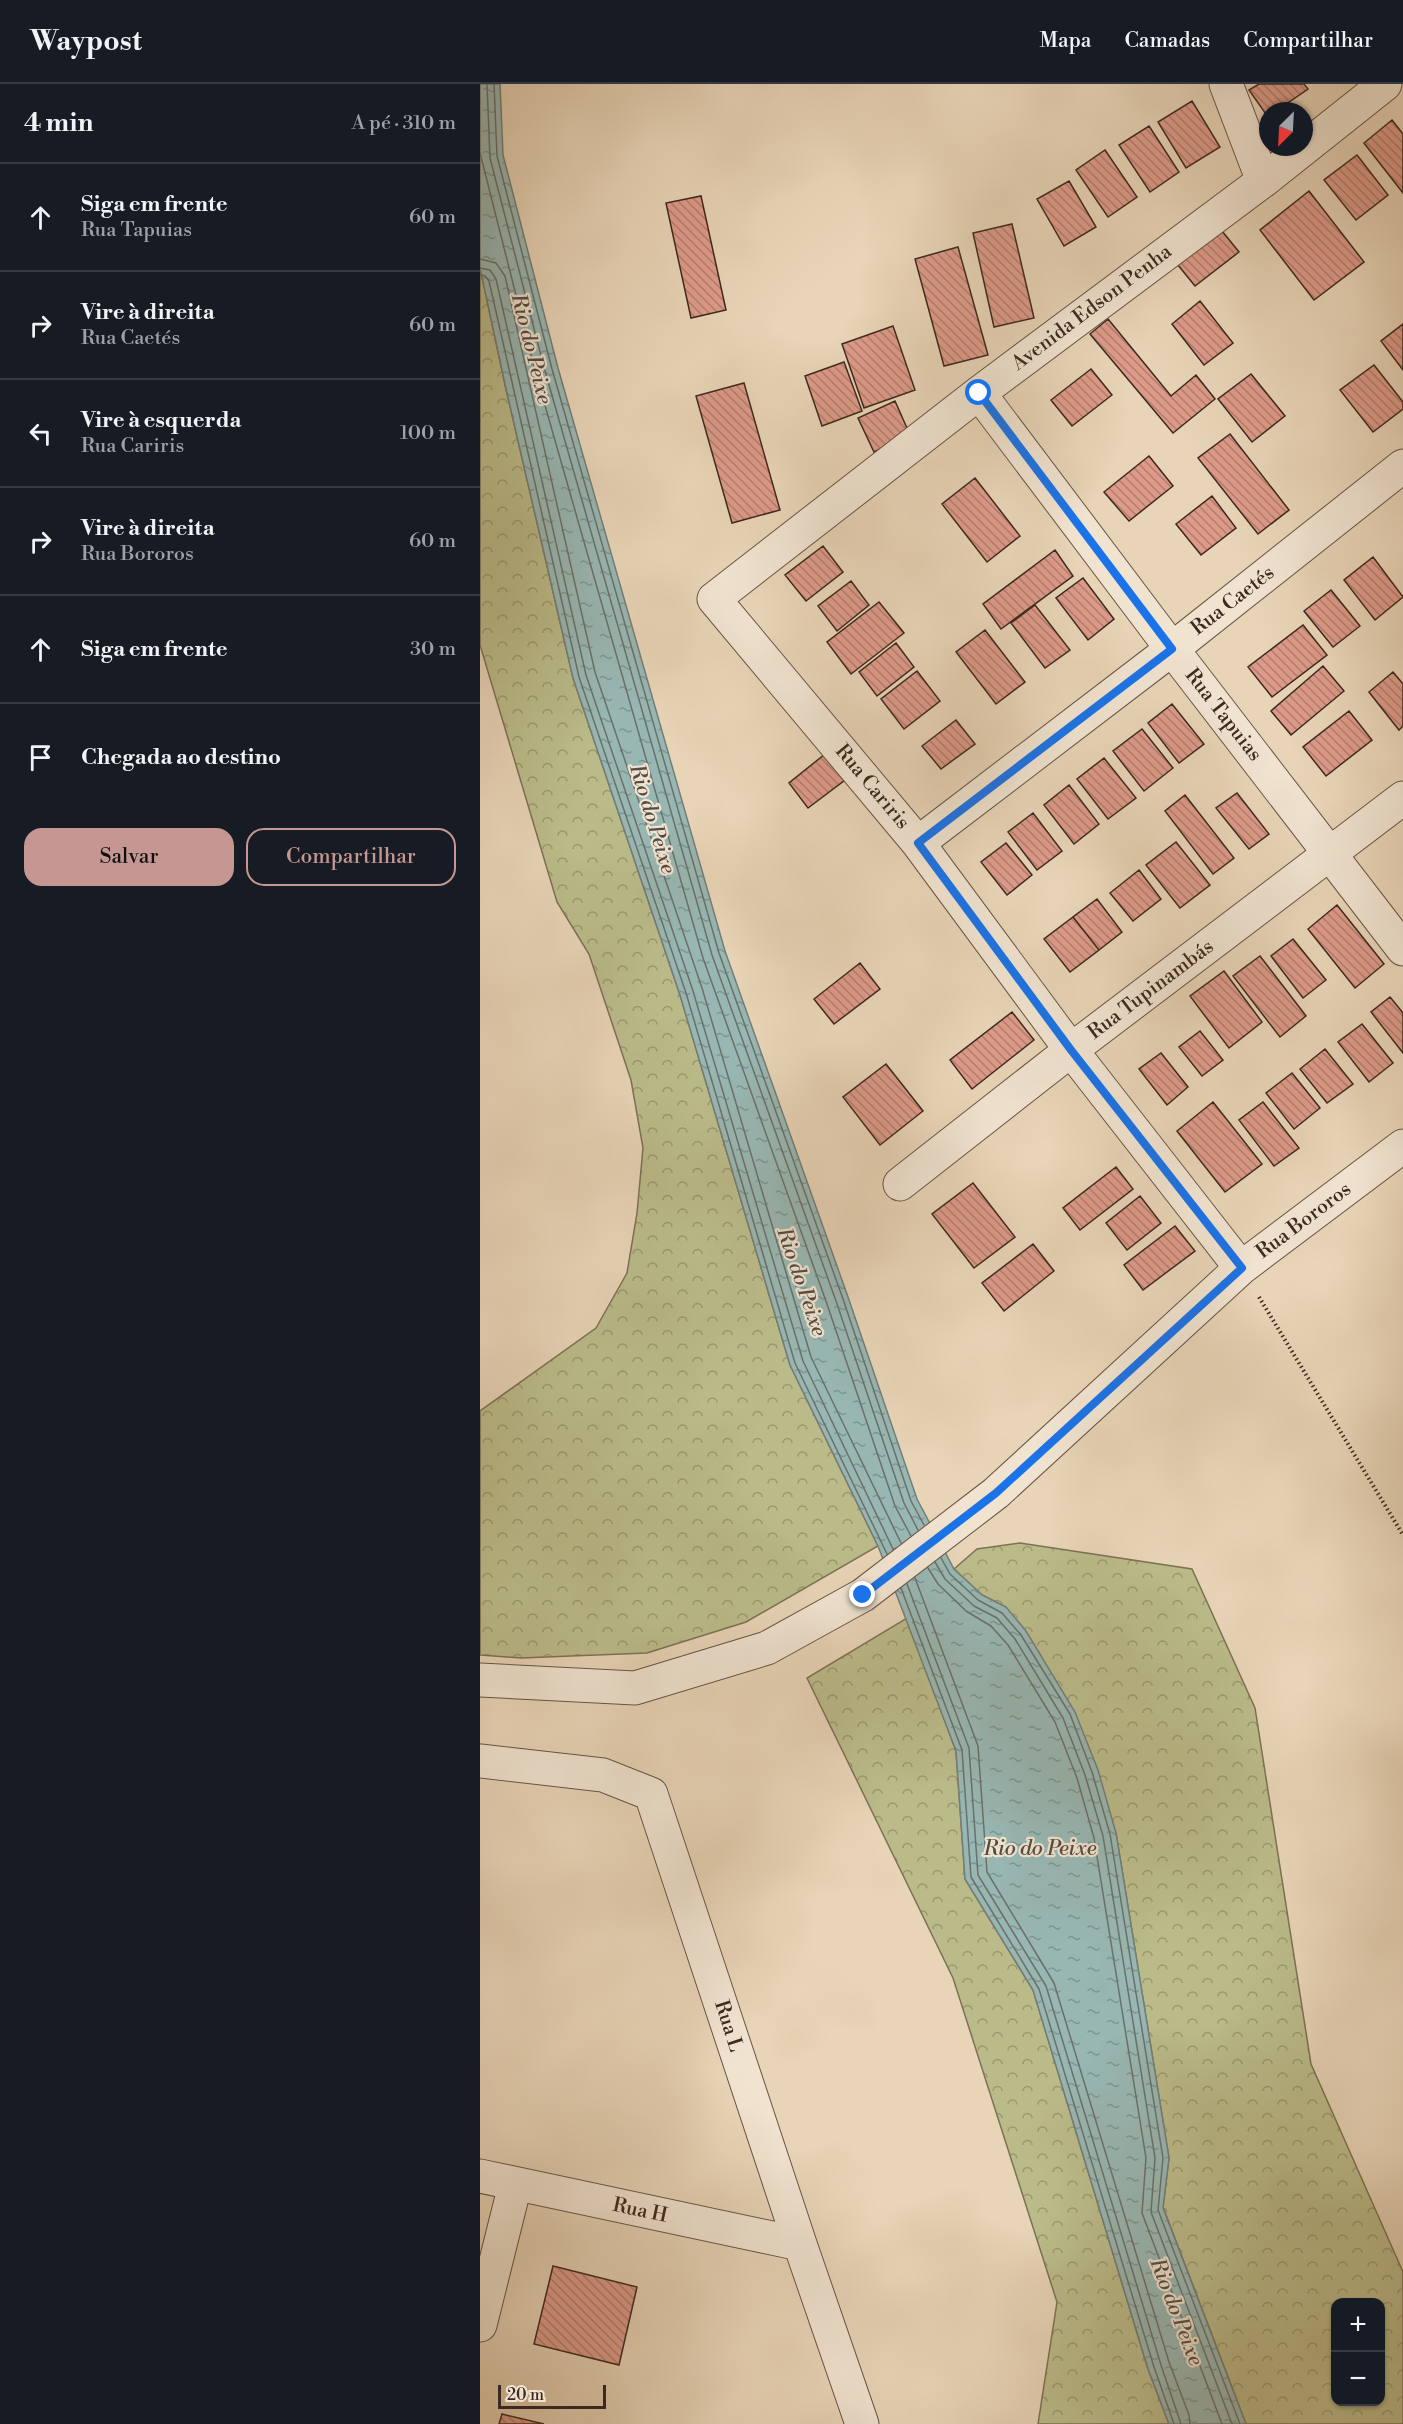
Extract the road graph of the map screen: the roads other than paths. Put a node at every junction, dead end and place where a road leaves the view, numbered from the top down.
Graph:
1 (1226, 84) edge
2 (1385, 84) edge
3 (1263, 181) junction
4 (979, 393) junction
5 (1403, 466) edge
6 (714, 598) joint
7 (1172, 649) junction
8 (1403, 798) edge
9 (918, 843) junction
10 (1332, 854) junction
11 (1403, 949) edge
12 (1071, 1050) junction
13 (1403, 1146) edge
14 (900, 1184) dead end
15 (1242, 1268) junction
16 (480, 1680) edge
17 (480, 1761) edge
18 (480, 2176) edge
19 (515, 2185) junction
20 (800, 2244) junction
21 (480, 2325) edge
22 (862, 2424) edge

1 - 3 street
2 - 3 street, Avenida Edson Penha
3 - 4 street, Avenida Edson Penha
4 - 6 street, Avenida Edson Penha
4 - 7 street, Rua Tapuias
5 - 7 street, Rua Caetés
6 - 9 street, Rua Cariris
7 - 9 street, Rua Caetés
7 - 10 street, Rua Tapuias
8 - 10 street, Rua Tupinambás
9 - 12 street, Rua Cariris
10 - 11 street, Rua Tapuias
10 - 12 street, Rua Tupinambás
12 - 14 street, Rua Tupinambás
12 - 15 street, Rua Cariris
13 - 15 street, Rua Bororos
15 - 16 street, Rua Bororos
17 - 20 street, Rua L
18 - 19 street, Rua H
19 - 20 street, Rua H
19 - 21 street
20 - 22 street, Rua L

